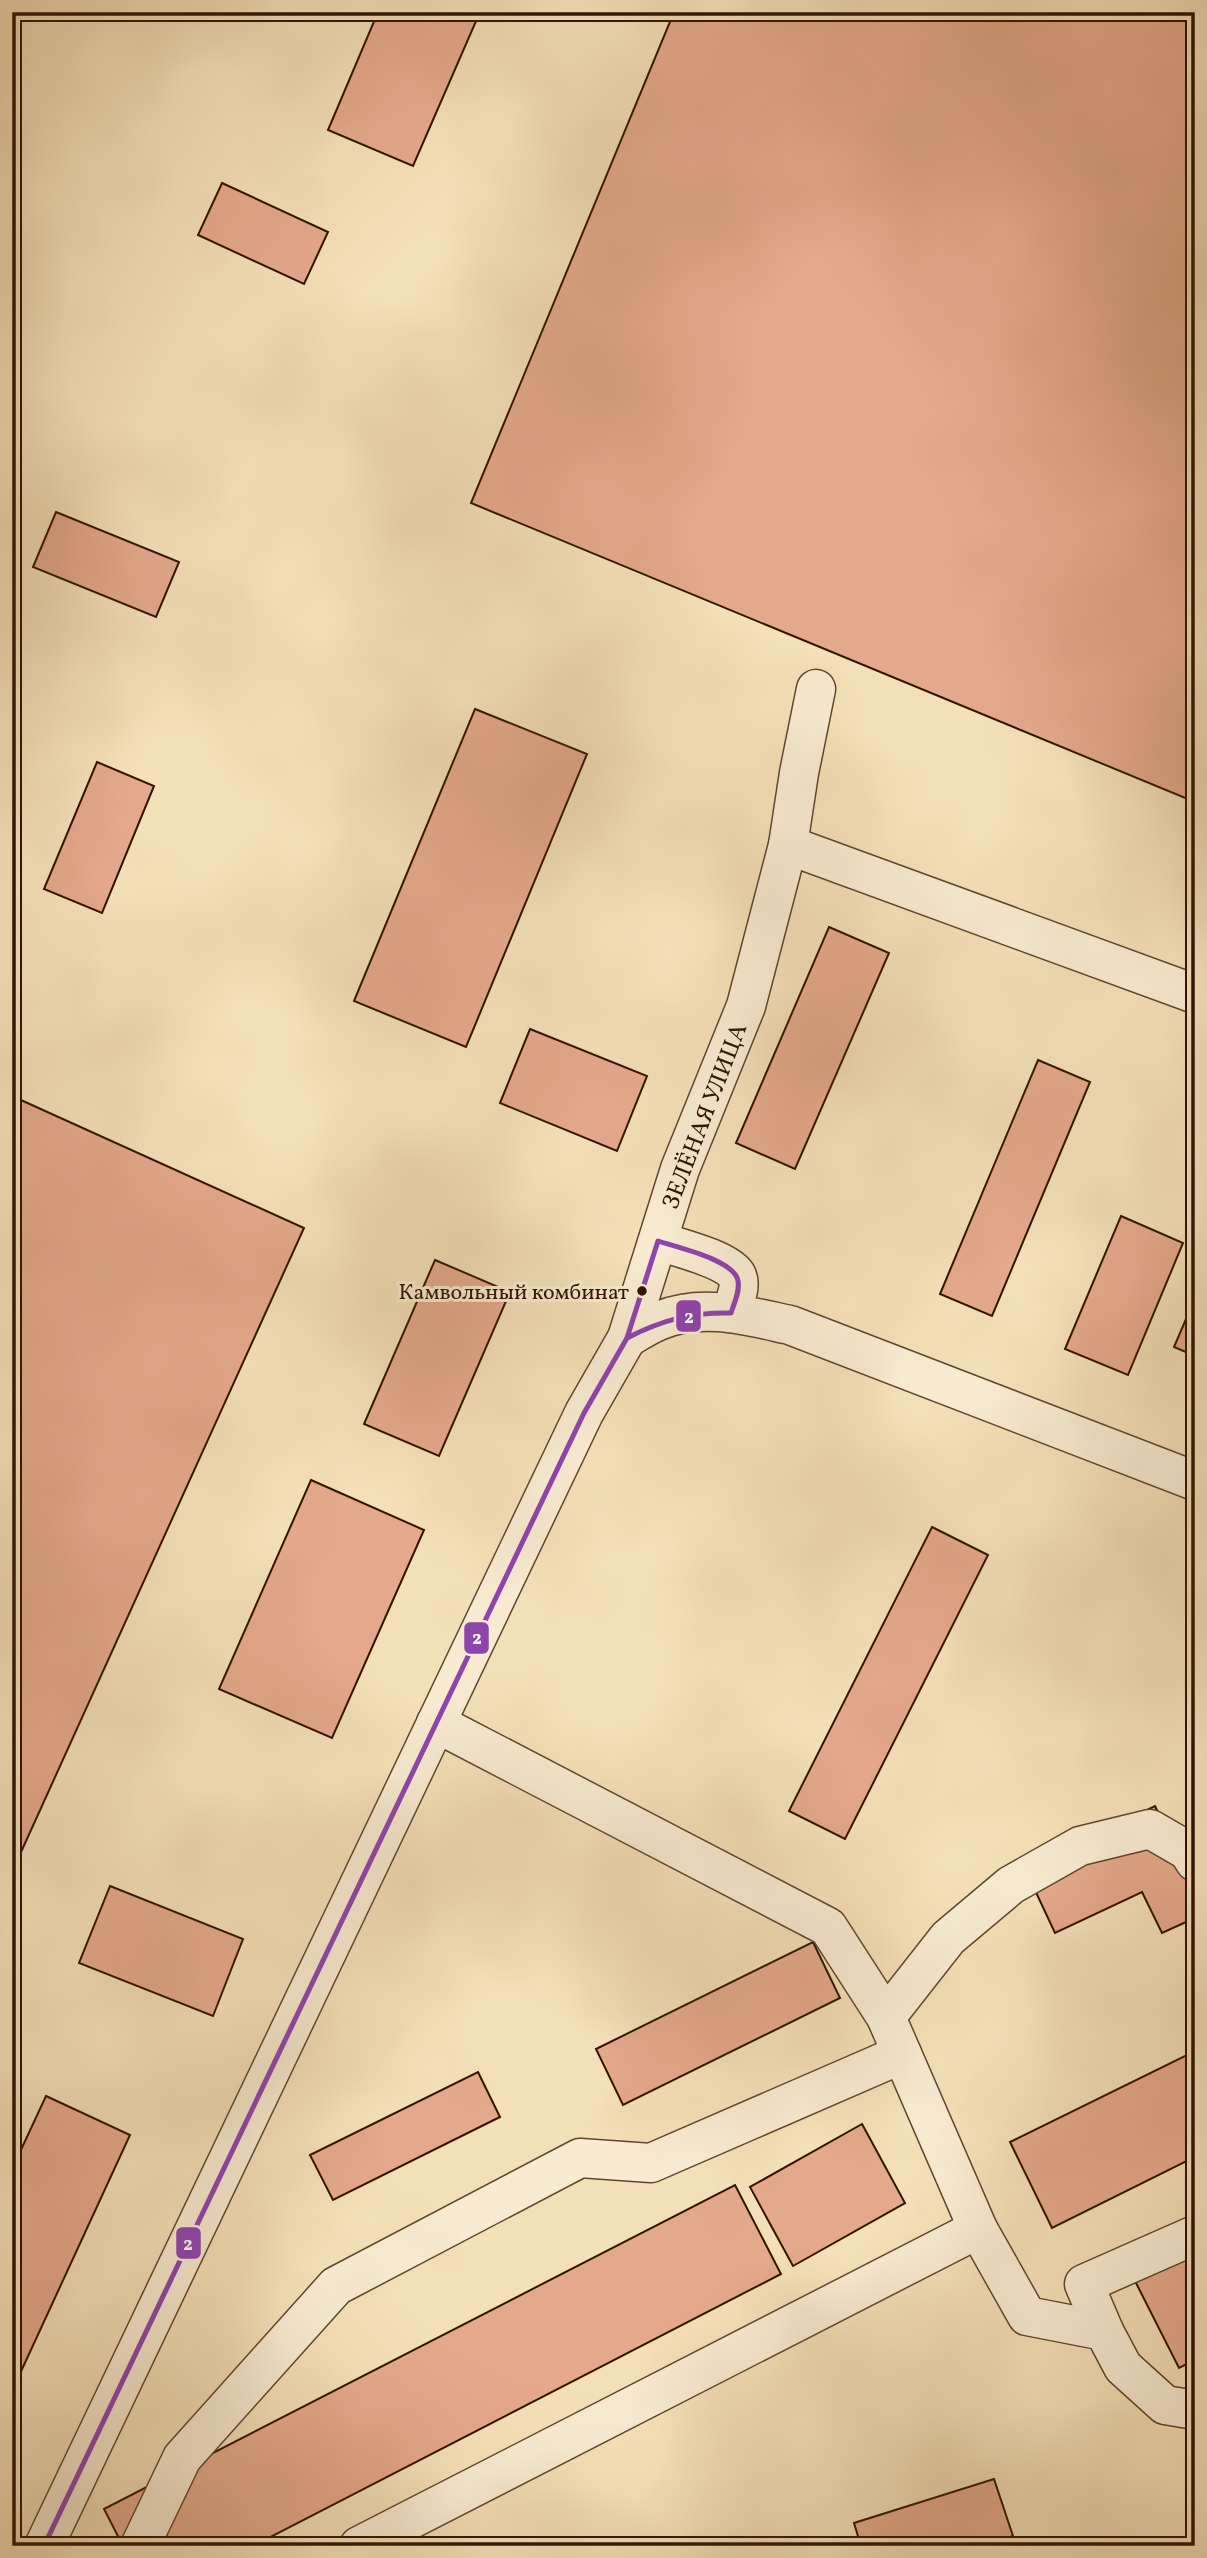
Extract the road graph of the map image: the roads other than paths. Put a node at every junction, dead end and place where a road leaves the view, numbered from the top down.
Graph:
1 (816, 689) dead end
2 (788, 845) junction
3 (1195, 994) edge
4 (658, 1241) junction
5 (731, 1313) junction
6 (627, 1338) junction
7 (1195, 1481) edge
8 (436, 1723) junction
9 (1195, 1862) edge
10 (886, 2017) junction
11 (902, 2054) junction
12 (978, 2229) junction
13 (1195, 2235) edge
14 (1104, 2332) junction
15 (1195, 2410) edge
16 (44, 2546) edge
17 (141, 2546) edge
18 (359, 2546) edge

1 - 2 street, ЗЕЛЁНАЯ УЛИЦА
2 - 3 street
2 - 4 street, ЗЕЛЁНАЯ УЛИЦА
4 - 5 street
4 - 6 street, ЗЕЛЁНАЯ УЛИЦА
5 - 6 street
5 - 7 street
6 - 8 street, ЗЕЛЁНАЯ УЛИЦА
8 - 10 street
8 - 16 street, ЗЕЛЁНАЯ УЛИЦА
9 - 10 street
10 - 11 street
11 - 12 street
11 - 17 street
12 - 14 street
12 - 18 street
13 - 14 street
14 - 15 street

